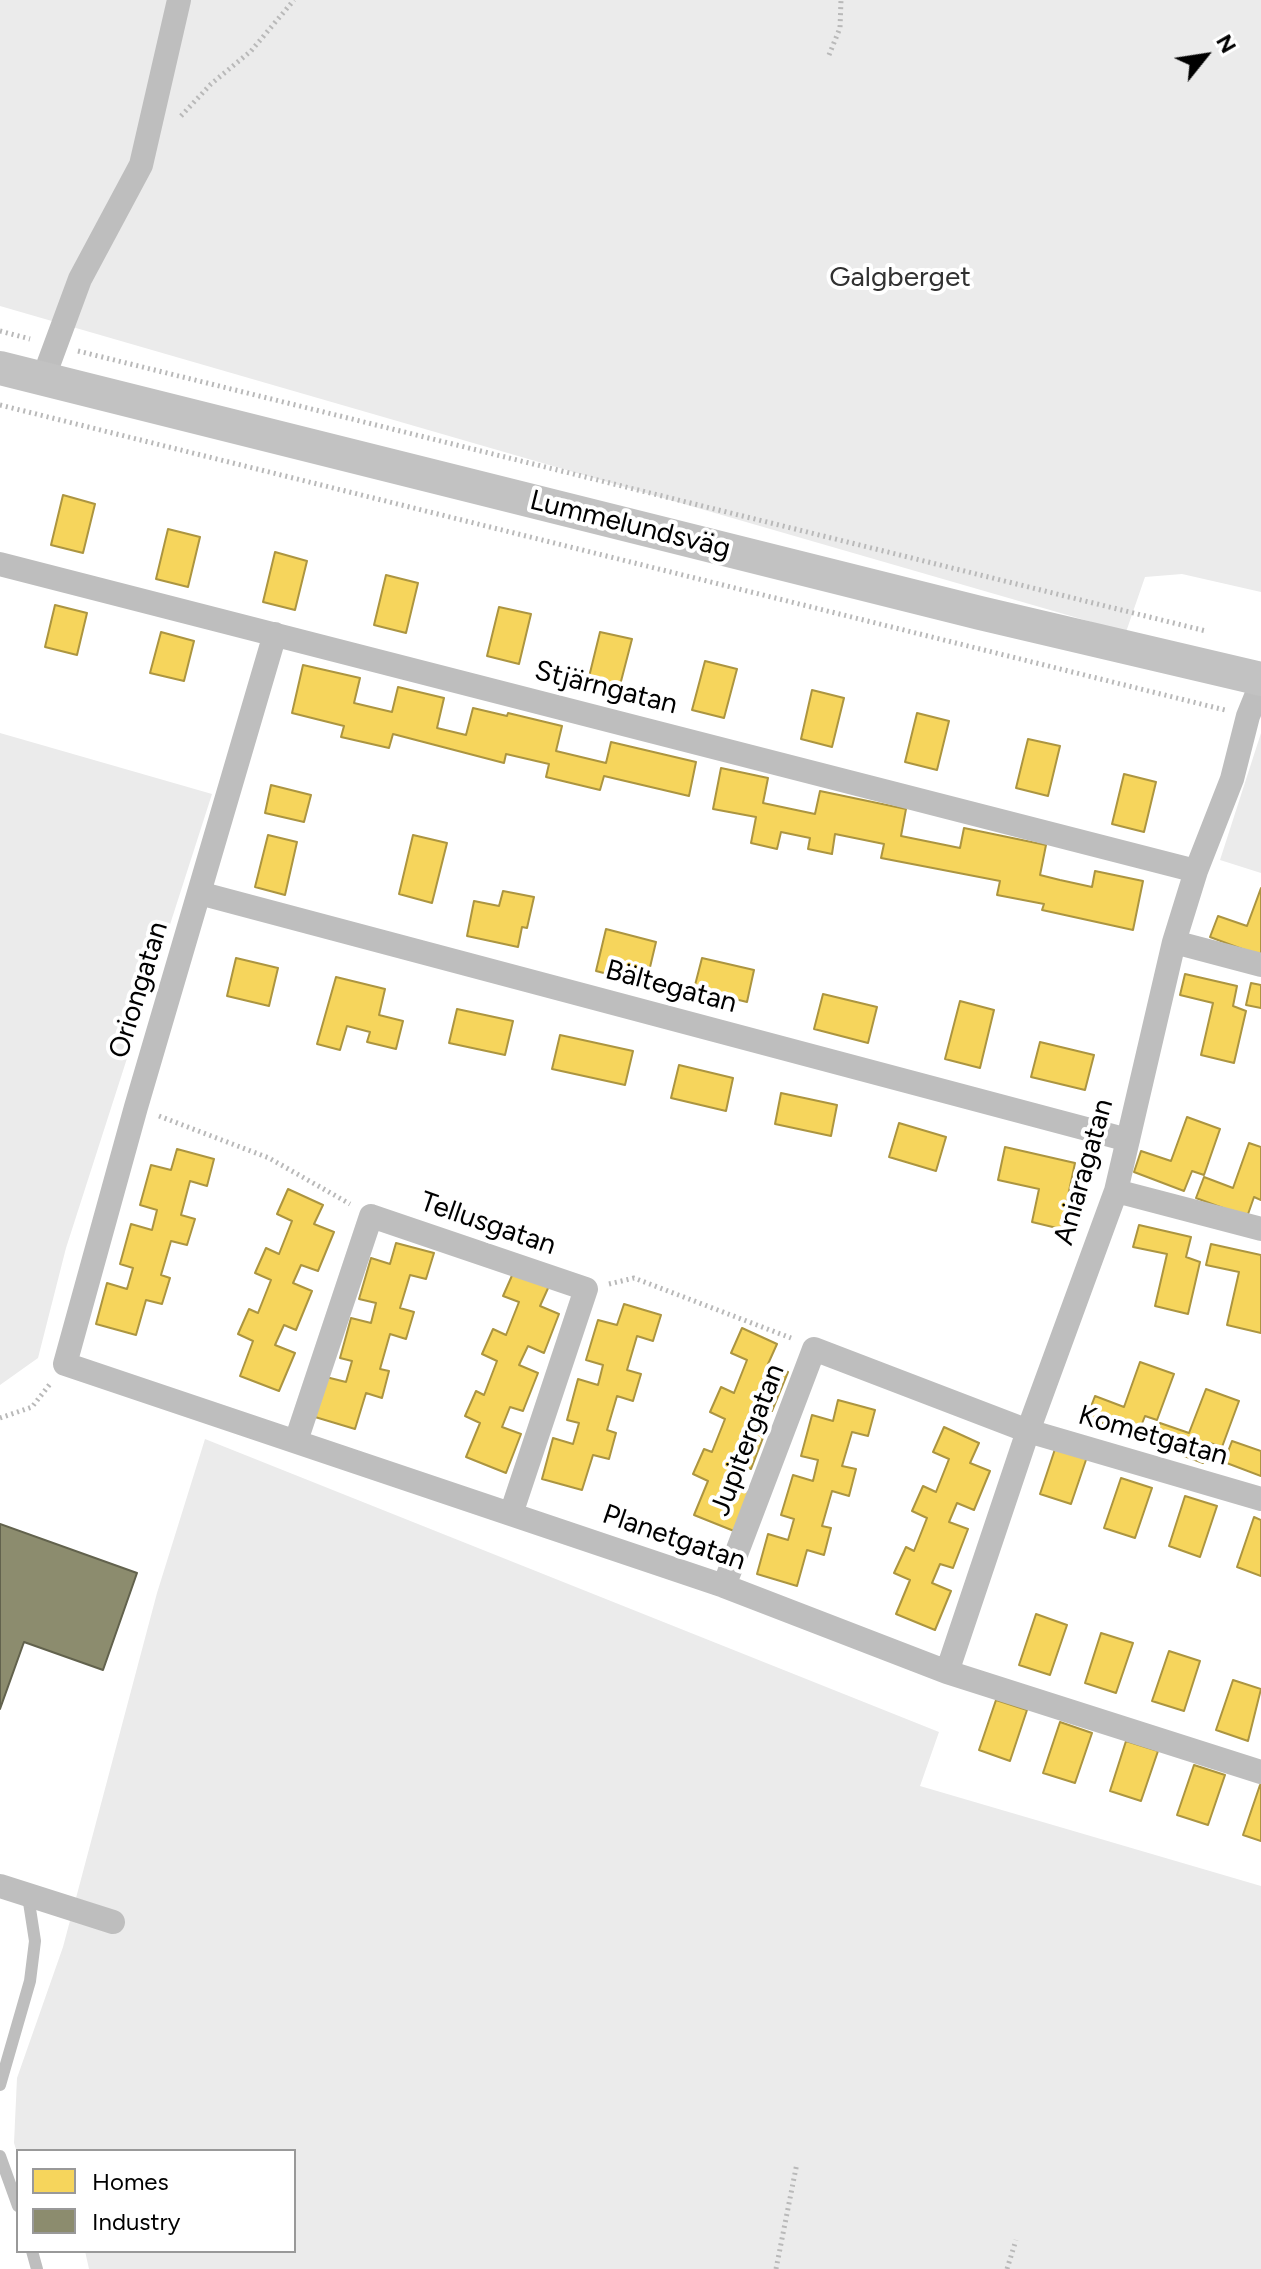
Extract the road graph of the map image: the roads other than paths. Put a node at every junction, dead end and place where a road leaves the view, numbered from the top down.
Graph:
1 (179, 0) edge
2 (0, 368) edge
3 (43, 379) junction
4 (0, 564) edge
5 (275, 634) junction
6 (1261, 682) edge
7 (1196, 871) junction
8 (199, 893) junction
9 (1174, 942) junction
10 (1261, 965) edge
11 (1128, 1140) junction
12 (1116, 1191) junction
13 (1261, 1229) edge
14 (65, 1364) joint
15 (1028, 1431) junction
16 (296, 1441) junction
17 (1261, 1499) edge
18 (511, 1514) junction
19 (724, 1586) junction
20 (947, 1672) junction
21 (1261, 1772) edge
22 (0, 1886) edge
23 (28, 1896) junction
24 (113, 1922) dead end
25 (0, 2085) edge
26 (0, 2156) edge
27 (16, 2200) edge

1 - 3 street
2 - 3 main road, Lummelundsväg
3 - 6 main road, Lummelundsväg
4 - 5 street, Stjärngatan
5 - 7 street, Stjärngatan
5 - 8 street, Oriongatan
6 - 7 street, Aniaragatan
7 - 9 street, Aniaragatan
8 - 11 street, Bältegatan
8 - 14 street, Oriongatan
9 - 10 street
9 - 11 street, Aniaragatan
11 - 12 street, Aniaragatan
12 - 13 street
12 - 15 street, Aniaragatan
14 - 16 street, Planetgatan
15 - 17 street, Kometgatan
15 - 19 street, Jupitergatan
15 - 20 street, Aniaragatan
16 - 18 street, Planetgatan
16 - 18 street, Tellusgatan
18 - 19 street, Planetgatan
19 - 20 street, Planetgatan
20 - 21 street, Planetgatan
22 - 23 street
23 - 24 street
23 - 25 lane
26 - 27 lane

